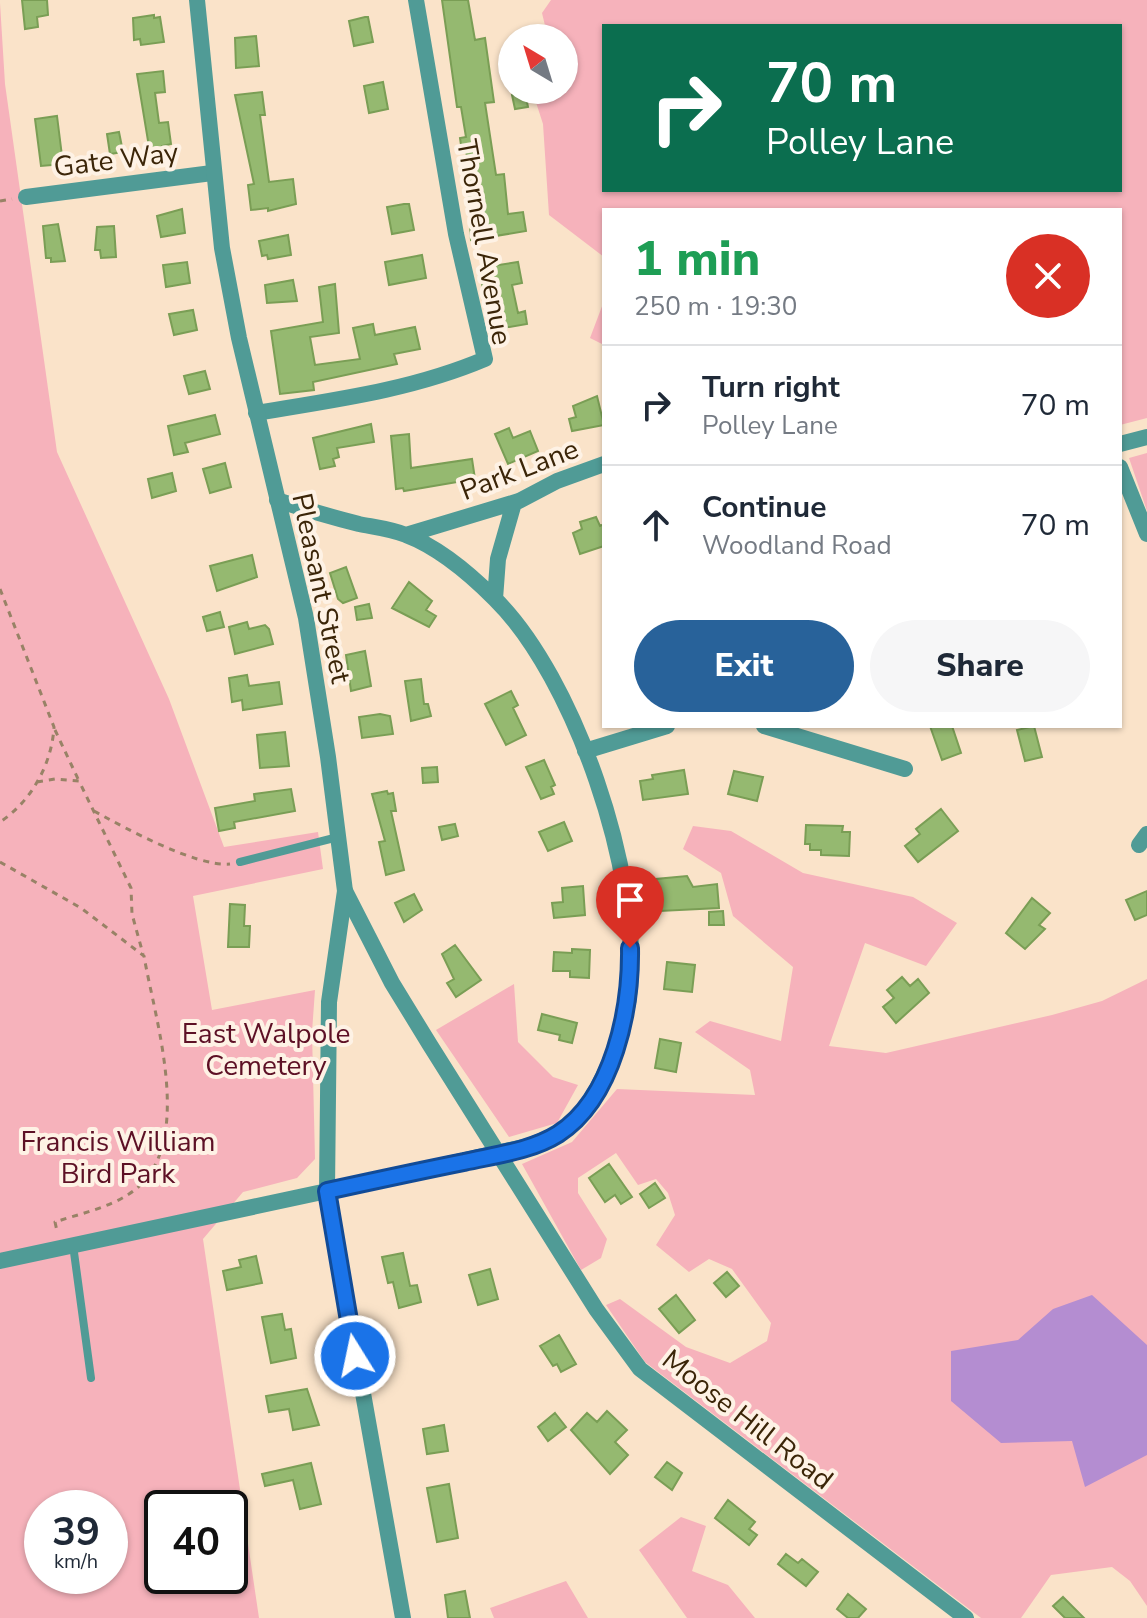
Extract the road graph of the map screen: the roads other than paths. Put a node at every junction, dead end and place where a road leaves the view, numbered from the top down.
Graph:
1 (197, 0) edge
2 (416, 0) edge
3 (212, 173) junction
4 (26, 197) dead end
5 (256, 413) junction
6 (1147, 437) edge
7 (1122, 443) edge
8 (602, 465) edge
9 (1122, 472) edge
10 (277, 500) junction
11 (514, 503) junction
12 (1147, 534) edge
13 (406, 535) junction
14 (495, 599) junction
15 (660, 728) edge
16 (771, 728) edge
17 (585, 751) junction
18 (905, 769) dead end
19 (338, 837) junction
20 (240, 862) road end
21 (345, 891) junction
22 (500, 1154) junction
23 (327, 1191) junction
24 (67, 1245) junction
25 (0, 1261) edge
26 (91, 1378) dead end
27 (403, 1618) edge
28 (966, 1618) edge

1 - 3 street, Pleasant Street
2 - 5 street, Thornell Avenue
3 - 4 street, Gate Way
3 - 5 street, Pleasant Street
5 - 10 street, Pleasant Street
6 - 7 street
8 - 11 street, Park Lane
9 - 12 street
10 - 13 street
10 - 19 street, Pleasant Street
11 - 13 street, Park Lane
11 - 14 street
13 - 14 street
14 - 17 street
15 - 17 street
16 - 18 street
17 - 22 street
19 - 20 lane
19 - 21 street, Pleasant Street
21 - 22 street, Moose Hill Road
21 - 23 street, Pleasant Street
22 - 23 street
22 - 28 street, Moose Hill Road
23 - 24 street
23 - 27 street, Pleasant Street
24 - 25 street
24 - 26 lane

